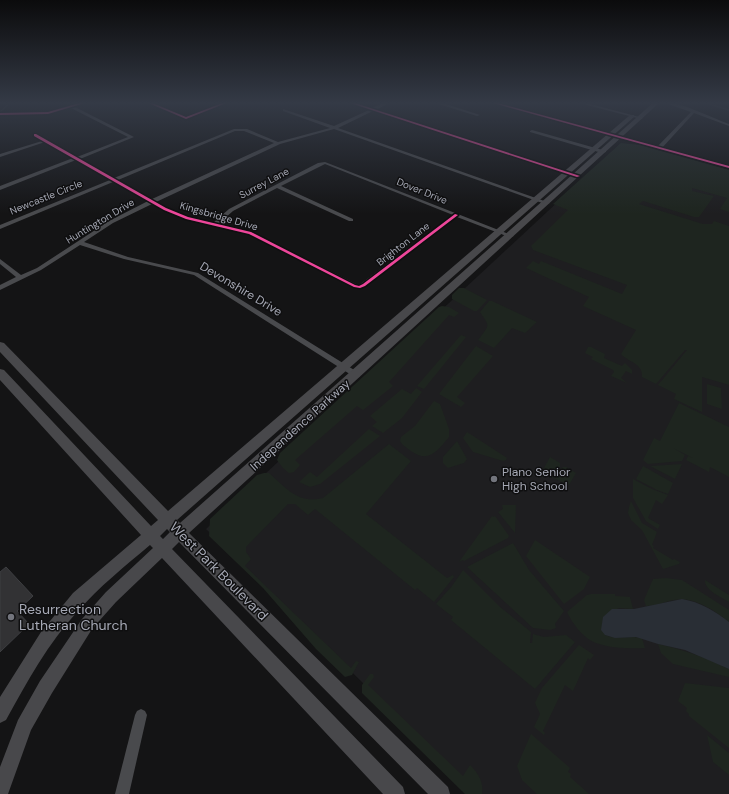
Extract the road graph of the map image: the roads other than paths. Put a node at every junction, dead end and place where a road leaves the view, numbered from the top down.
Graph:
1 (42, 139) edge
2 (127, 139) edge
3 (213, 139) edge
4 (268, 139) edge
5 (293, 139) edge
6 (365, 139) edge
7 (464, 139) edge
8 (560, 139) edge
9 (605, 139) edge
10 (618, 139) edge
11 (623, 139) edge
12 (667, 139) edge
13 (45, 141) junction
14 (278, 143) junction
15 (658, 148) junction
16 (594, 149) junction
17 (604, 152) junction
18 (0, 156) edge
19 (77, 159) junction
20 (325, 163) joint
21 (729, 167) edge
22 (568, 172) junction
23 (578, 176) junction
24 (113, 180) junction
25 (277, 186) junction
26 (0, 188) edge
27 (536, 200) junction
28 (151, 202) junction
29 (547, 204) junction
30 (456, 214) junction
31 (351, 220) dead end
32 (215, 224) junction
33 (0, 227) edge
34 (499, 232) junction
35 (511, 236) junction
36 (80, 243) junction
37 (0, 261) edge
38 (21, 278) junction
39 (360, 287) joint
40 (0, 288) edge
41 (0, 346) edge
42 (343, 367) junction
43 (0, 373) edge
44 (356, 375) junction
45 (249, 449) junction
46 (262, 460) junction
47 (167, 520) junction
48 (180, 533) junction
49 (150, 535) junction
50 (163, 549) junction
51 (0, 714) edge
52 (141, 715) dead end
53 (0, 792) edge
54 (122, 794) edge
55 (396, 794) edge
56 (441, 794) edge

1 - 13 street, Kingsbridge Drive
2 - 19 street
3 - 24 street, Newcastle Circle
4 - 14 street, Newcastle Circle
5 - 14 street, Huntington Drive
6 - 27 street
7 - 22 street
8 - 16 street
9 - 16 main road, Independence Parkway
10 - 17 main road, Independence Parkway
11 - 15 street
12 - 15 street
13 - 18 street
13 - 19 street, Kingsbridge Drive
14 - 28 street, Huntington Drive
15 - 21 street
16 - 17 street
16 - 22 main road, Independence Parkway
17 - 23 main road, Independence Parkway
19 - 24 street, Kingsbridge Drive
19 - 26 street
20 - 25 street, Surrey Lane
20 - 30 street, Dover Drive
22 - 23 street
22 - 27 main road, Independence Parkway
23 - 29 main road, Independence Parkway
24 - 28 street, Kingsbridge Drive
24 - 33 street, Newcastle Circle
25 - 31 street
25 - 32 street, Surrey Lane
27 - 29 street
27 - 34 main road, Independence Parkway
28 - 32 street, Kingsbridge Drive
28 - 36 street, Huntington Drive
29 - 35 main road, Independence Parkway
30 - 34 street, Dover Drive
30 - 39 street, Brighton Lane
32 - 39 street, Kingsbridge Drive
34 - 35 street, Dover Drive
34 - 42 main road, Independence Parkway
35 - 44 main road, Independence Parkway
36 - 38 street, Huntington Drive
36 - 42 street, Devonshire Drive
37 - 38 street
38 - 40 street, Huntington Drive
41 - 47 main road, West Park Boulevard
42 - 44 street, Devonshire Drive
42 - 45 main road, Independence Parkway
43 - 49 main road, West Park Boulevard
44 - 46 main road, Independence Parkway
45 - 46 main road
45 - 47 main road, Independence Parkway
46 - 48 main road, Independence Parkway
47 - 48 main road, West Park Boulevard
47 - 49 main road, Independence Parkway
48 - 50 main road, Independence Parkway
48 - 56 main road, West Park Boulevard
49 - 50 main road, West Park Boulevard
49 - 51 main road, Independence Parkway
50 - 53 main road, Independence Parkway
50 - 55 main road, West Park Boulevard
52 - 54 street

